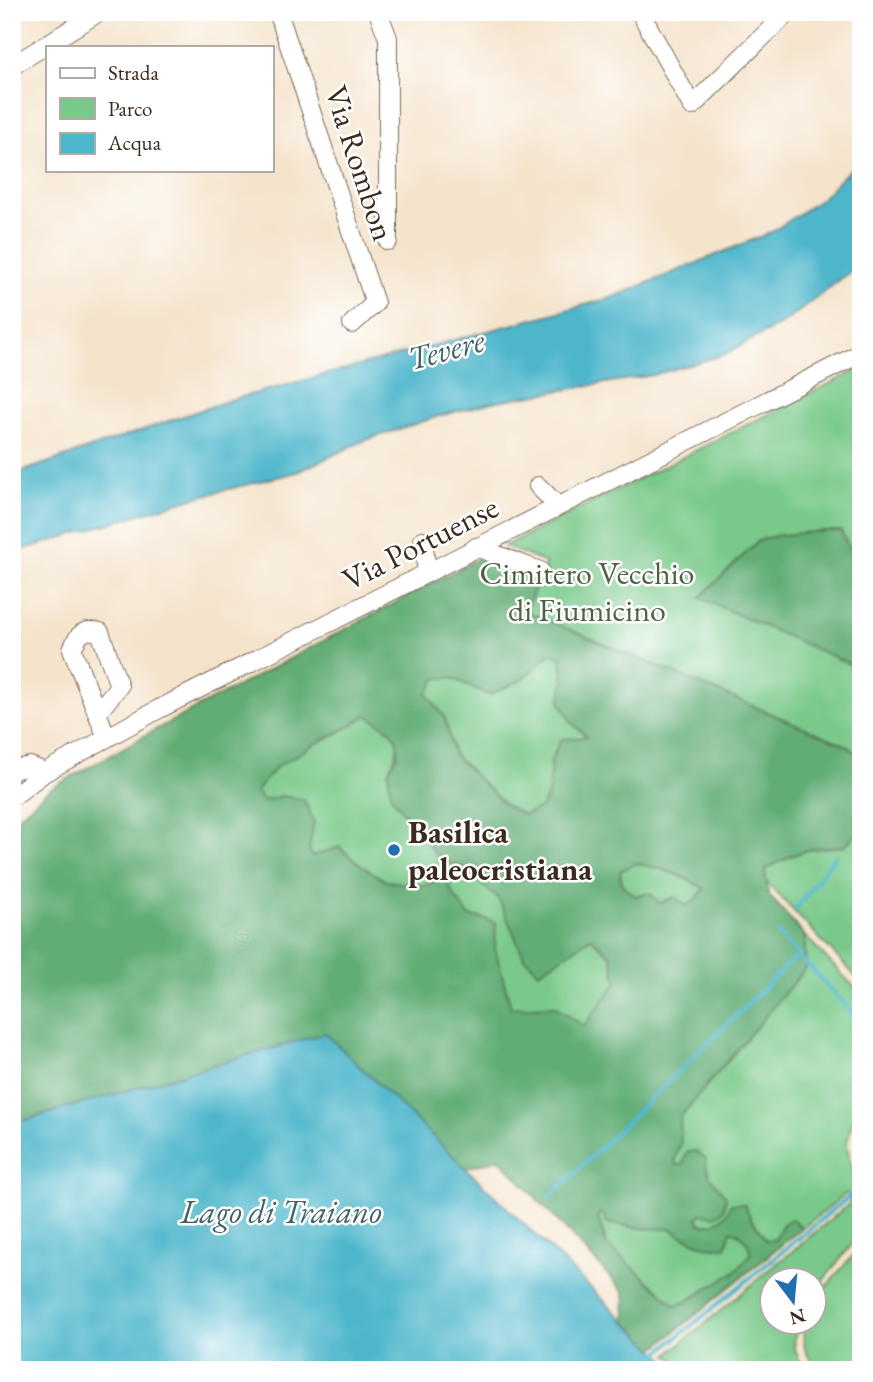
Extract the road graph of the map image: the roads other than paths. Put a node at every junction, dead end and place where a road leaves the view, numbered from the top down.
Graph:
1 (99, 12) edge
2 (278, 12) edge
3 (378, 12) edge
4 (640, 12) edge
5 (788, 12) edge
6 (12, 66) edge
7 (388, 241) dead end
8 (352, 324) dead end
9 (861, 353) edge
10 (538, 486) dead end
11 (558, 506) junction
12 (424, 540) dead end
13 (476, 547) junction
14 (540, 571) dead end
15 (427, 572) junction
16 (97, 713) dead end
17 (107, 738) junction
18 (12, 770) edge
19 (45, 772) junction
20 (12, 797) edge

1 - 6 street
2 - 8 street, Via Rombon
3 - 7 street
4 - 5 street
9 - 11 street, Via Portuense
10 - 11 street
11 - 13 street, Via Portuense
12 - 15 street
13 - 14 street
13 - 15 street, Via Portuense
15 - 17 street, Via Portuense
16 - 17 street
17 - 19 street, Via Portuense
18 - 19 street
19 - 20 street, Via Portuense

